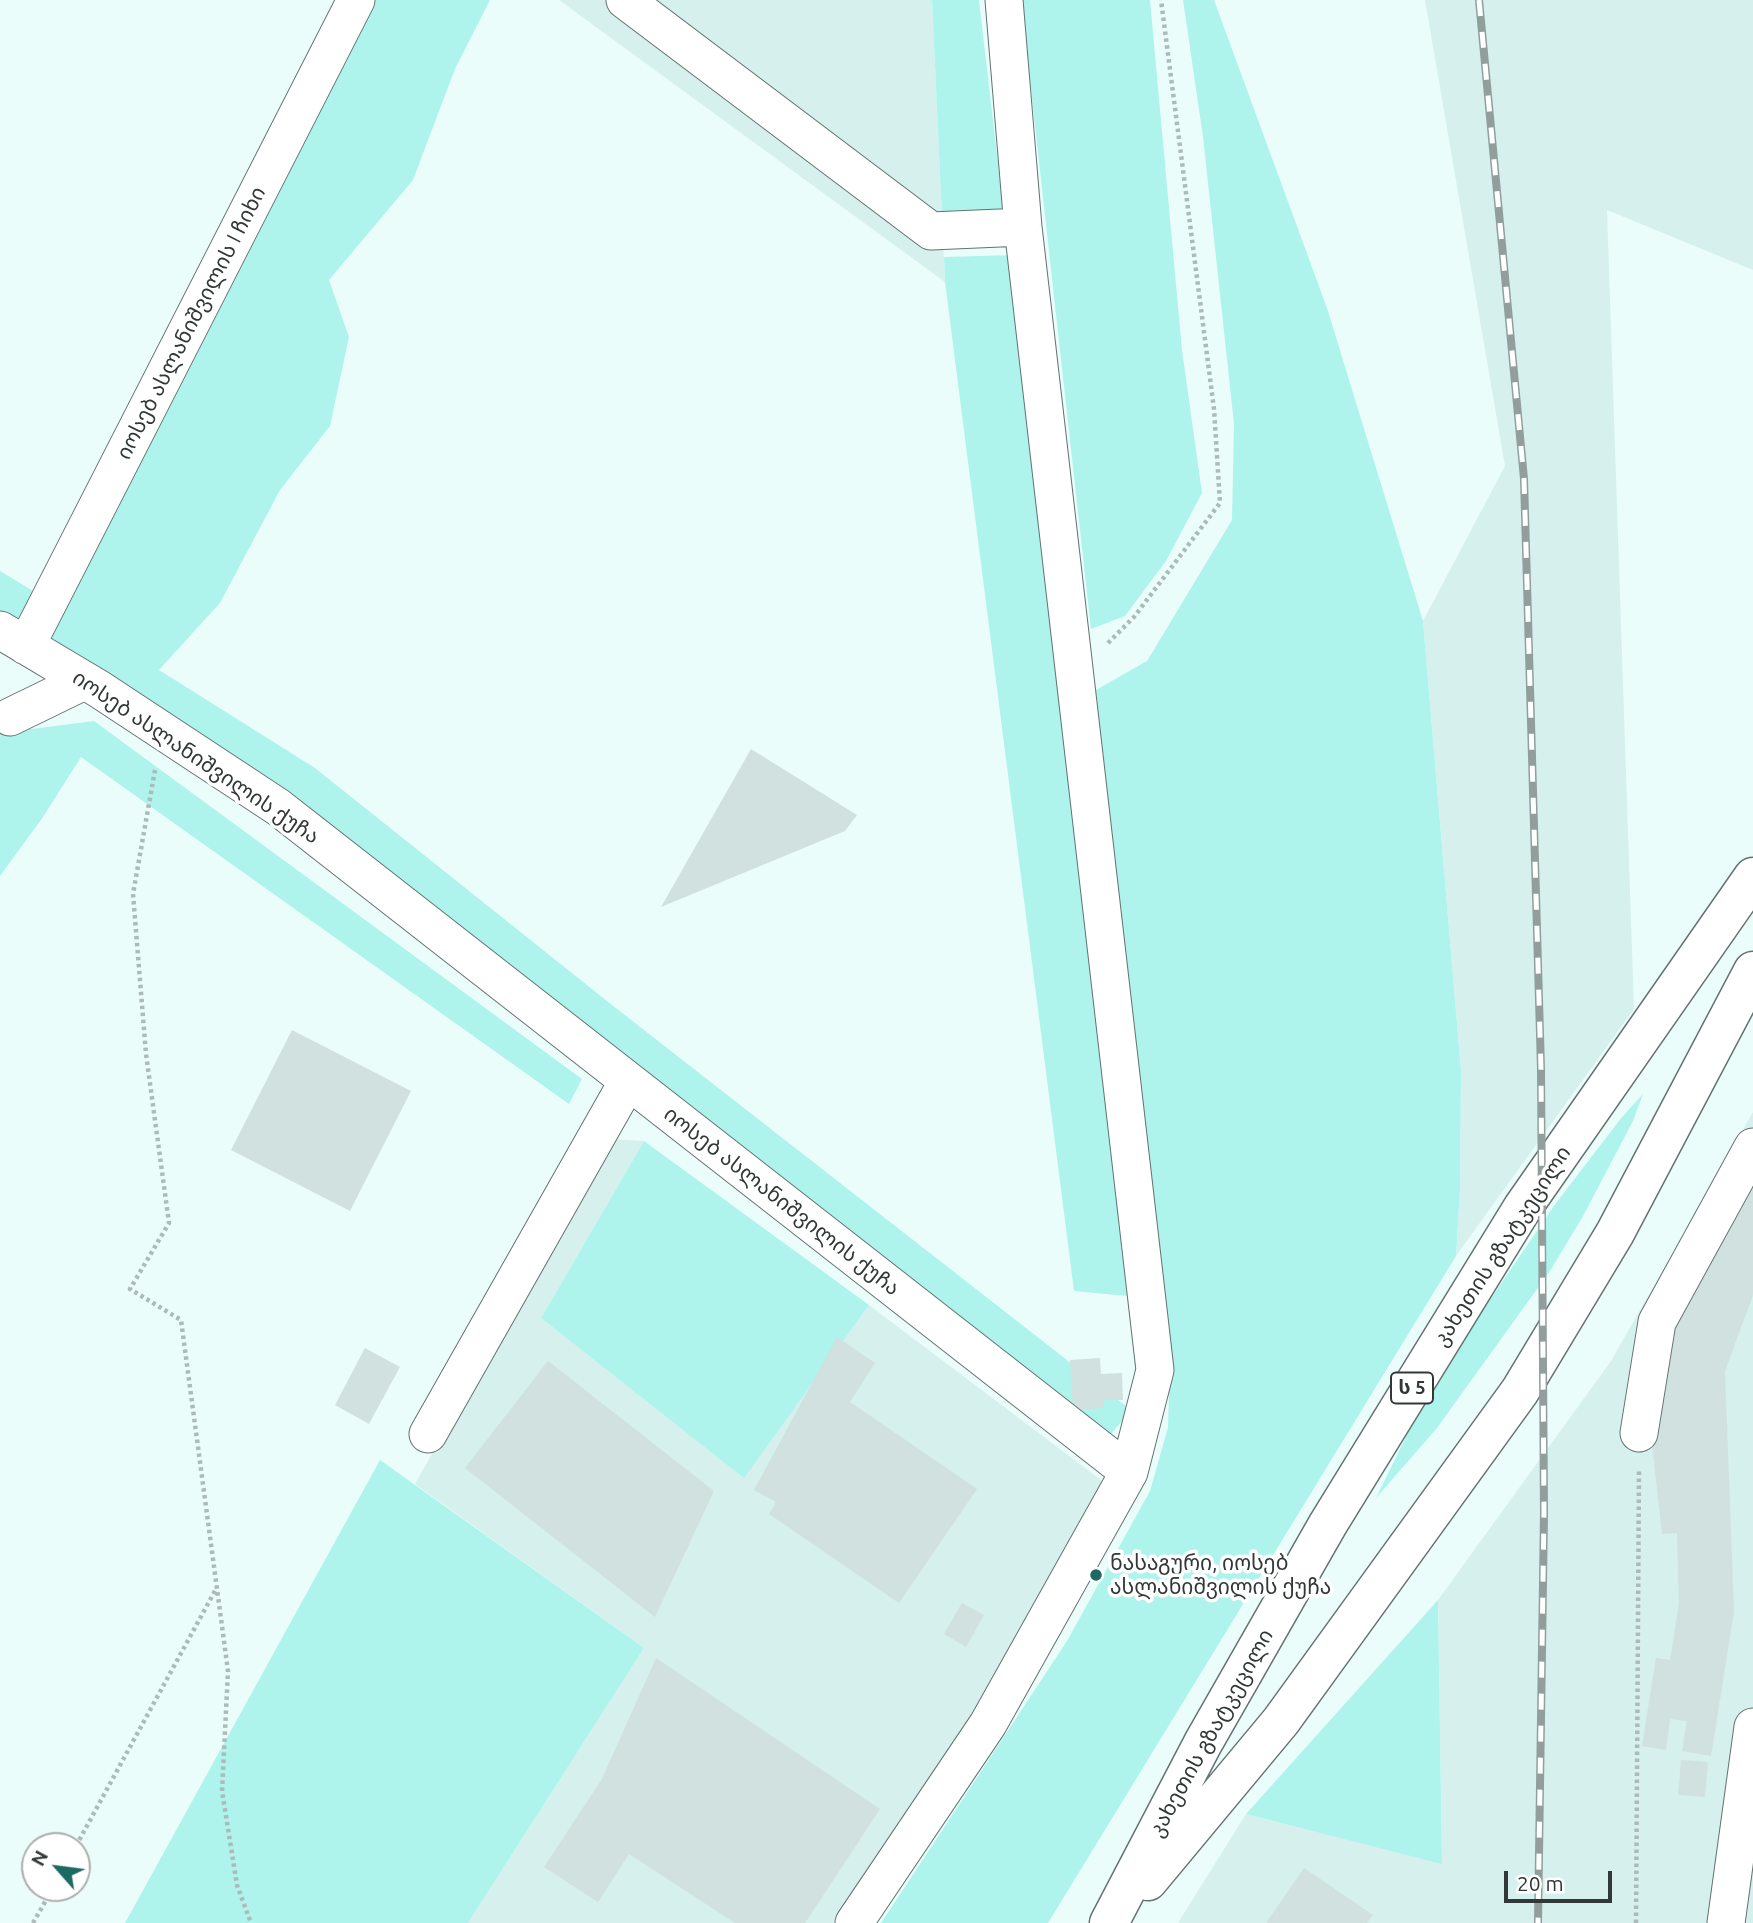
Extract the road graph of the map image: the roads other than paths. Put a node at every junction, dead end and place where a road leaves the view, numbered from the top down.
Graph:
1 (356, 0) edge
2 (625, 0) edge
3 (1004, 0) edge
4 (1023, 227) junction
5 (13, 638) edge
6 (84, 681) junction
7 (3, 719) edge
8 (1753, 877) edge
9 (1753, 971) edge
10 (628, 1081) junction
11 (1753, 1147) edge
12 (1639, 1433) road end
13 (428, 1434) dead end
14 (1129, 1472) junction
15 (1753, 1727) edge
16 (854, 1923) edge
17 (1111, 1923) edge
18 (1726, 1923) edge

1 - 5 street, იოსებ ასლანიშვილის I ჩიხი
2 - 4 street
3 - 4 street
4 - 14 street
5 - 6 street, იოსებ ასლანიშვილის ქუჩა
6 - 7 street
6 - 10 street, იოსებ ასლანიშვილის ქუჩა
8 - 17 highway, კახეთის გზატკეცილი / ს 5
9 - 17 highway, კახეთის გზატკეცილი / ს 5
10 - 13 street
10 - 14 street, იოსებ ასლანიშვილის ქუჩა
11 - 12 street
14 - 16 street
15 - 18 street

